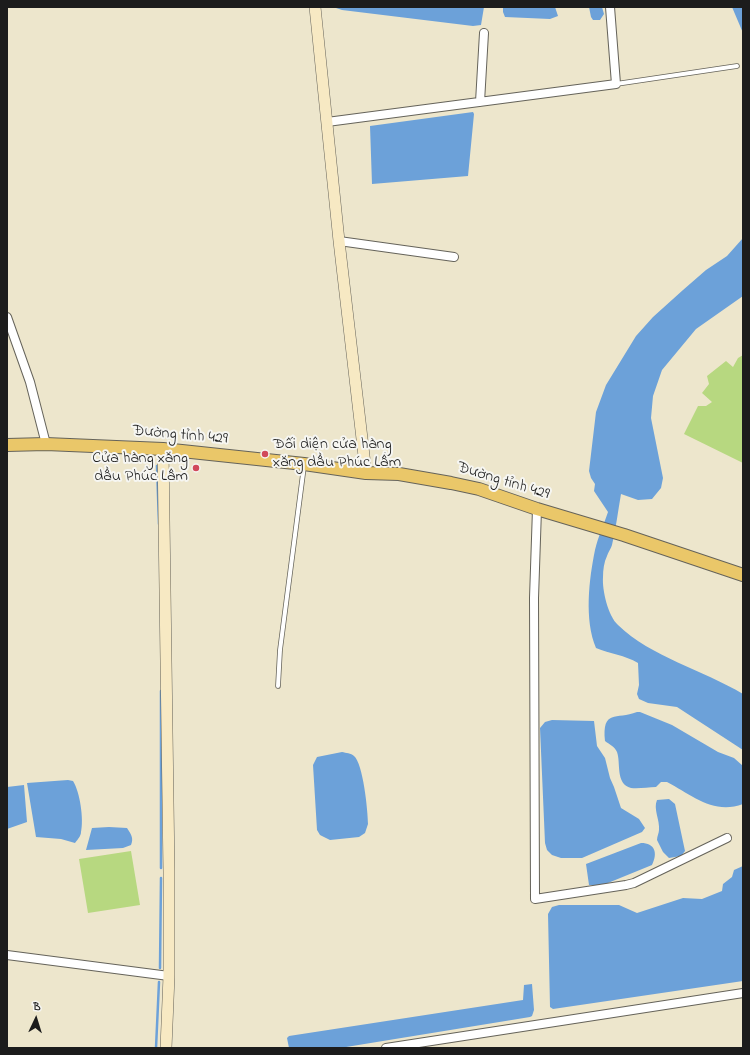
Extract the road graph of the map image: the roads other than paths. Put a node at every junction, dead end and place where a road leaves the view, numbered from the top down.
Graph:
1 (315, 7) edge
2 (610, 7) edge
3 (484, 33) dead end
4 (737, 66) dead end
5 (616, 84) junction
6 (480, 102) junction
7 (327, 122) junction
8 (339, 241) junction
9 (454, 257) dead end
10 (7, 317) edge
11 (46, 444) junction
12 (7, 445) edge
13 (163, 449) junction
14 (304, 464) junction
15 (366, 473) junction
16 (537, 509) junction
17 (743, 575) edge
18 (278, 686) dead end
19 (728, 838) dead end
20 (7, 955) edge
21 (169, 976) junction
22 (743, 994) edge
23 (166, 1048) edge
24 (386, 1048) edge

1 - 7 street
2 - 5 street
3 - 6 street
4 - 5 lane
5 - 6 street
6 - 7 street
7 - 8 street
8 - 9 street
8 - 15 street
10 - 11 street
11 - 12 main road, Đường tỉnh 429
11 - 13 main road, Đường tỉnh 429
13 - 14 main road, Đường tỉnh 429
13 - 21 street
14 - 15 main road, Đường tỉnh 429
14 - 18 lane
15 - 16 main road, Đường tỉnh 429
16 - 17 main road, Đường tỉnh 429
16 - 19 street
20 - 21 street
21 - 23 street
22 - 24 street

